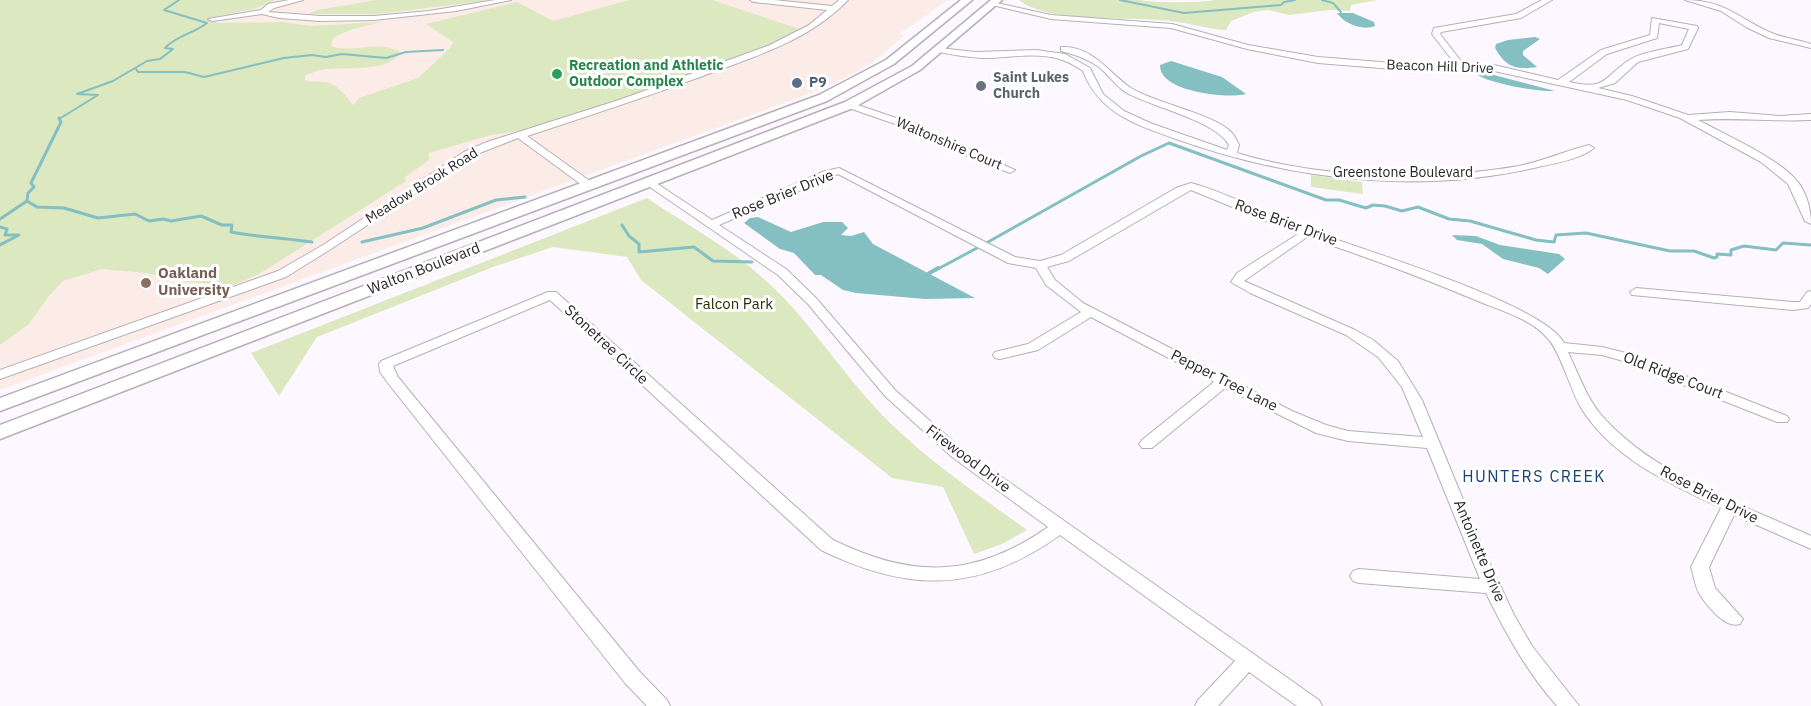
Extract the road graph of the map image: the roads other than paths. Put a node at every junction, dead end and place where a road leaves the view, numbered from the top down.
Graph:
1 (299, 0) edge
2 (507, 0) edge
3 (754, 0) edge
4 (844, 0) edge
5 (967, 0) edge
6 (976, 0) edge
7 (1006, 0) edge
8 (1548, 0) edge
9 (1689, 0) edge
10 (995, 2) edge
11 (835, 9) junction
12 (1025, 10) junction
13 (263, 12) junction
14 (947, 16) junction
15 (212, 19) dead end
16 (971, 21) junction
17 (1811, 46) edge
18 (942, 47) junction
19 (999, 53) junction
20 (1461, 66) junction
21 (1109, 71) junction
22 (1088, 72) junction
23 (1556, 83) junction
24 (1586, 90) junction
25 (855, 103) junction
26 (777, 116) junction
27 (1811, 117) edge
28 (1686, 118) junction
29 (790, 129) junction
30 (729, 134) junction
31 (520, 135) junction
32 (1589, 148) dead end
33 (739, 149) junction
34 (1231, 154) junction
35 (1010, 170) dead end
36 (649, 183) junction
37 (590, 186) junction
38 (1811, 221) edge
39 (712, 224) junction
40 (1306, 233) junction
41 (1040, 265) junction
42 (1636, 292) dead end
43 (299, 294) junction
44 (1811, 295) edge
45 (1090, 312) junction
46 (304, 316) junction
47 (212, 326) junction
48 (1561, 347) junction
49 (213, 350) junction
50 (1000, 355) dead end
51 (0, 375) edge
52 (1224, 381) junction
53 (0, 405) edge
54 (1782, 419) dead end
55 (0, 432) edge
56 (1433, 443) junction
57 (1147, 444) dead end
58 (1730, 507) junction
59 (1060, 527) junction
60 (1811, 543) edge
61 (1359, 576) dead end
62 (1493, 587) junction
63 (1734, 619) dead end
64 (1248, 660) junction
65 (660, 706) edge
66 (1204, 706) edge
67 (1312, 706) edge
68 (1569, 706) edge

1 - 13 street
2 - 13 street
3 - 11 street
4 - 11 street, Meadow Brook Road
5 - 14 main road, Walton Boulevard
6 - 10 main road
7 - 12 street, Beacon Hill Drive
8 - 20 street
9 - 17 street
10 - 12 street, Beacon Hill Drive
10 - 16 main road, Walton Boulevard
11 - 31 street, Meadow Brook Road
12 - 20 street, Beacon Hill Drive
13 - 15 street
14 - 16 main road
14 - 26 main road, Walton Boulevard
16 - 18 main road, Walton Boulevard
18 - 19 street, Greenstone Boulevard
18 - 25 main road, Walton Boulevard
19 - 21 street
19 - 22 street, Greenstone Boulevard
20 - 23 street, Beacon Hill Drive
21 - 22 street
21 - 34 street
22 - 34 street, Greenstone Boulevard
23 - 24 street, Beacon Hill Drive
23 - 24 street
24 - 28 street, Beacon Hill Drive
25 - 29 main road, Walton Boulevard
25 - 35 street, Waltonshire Court
26 - 29 main road
26 - 30 main road, Walton Boulevard
27 - 28 street
28 - 38 street, Beacon Hill Drive
29 - 33 main road, Walton Boulevard
30 - 33 main road
30 - 37 main road, Walton Boulevard
31 - 37 street
31 - 51 street, Meadow Brook Road
32 - 34 street, Greenstone Boulevard
33 - 36 main road, Walton Boulevard
36 - 39 street, Firewood Drive
36 - 46 main road, Walton Boulevard
37 - 43 main road, Walton Boulevard
39 - 41 street, Rose Brier Drive
39 - 59 street, Firewood Drive
40 - 41 street, Rose Brier Drive
40 - 48 street, Rose Brier Drive
40 - 56 street, Antoinette Drive
41 - 45 street, Pepper Tree Lane
42 - 44 street
43 - 46 main road
43 - 47 main road
45 - 50 street
45 - 52 street, Pepper Tree Lane
46 - 49 main road, Walton Boulevard
47 - 49 main road
47 - 53 main road
48 - 54 street, Old Ridge Court
48 - 58 street, Rose Brier Drive
49 - 55 main road, Walton Boulevard
52 - 56 street, Pepper Tree Lane
52 - 57 street
56 - 62 street, Antoinette Drive
58 - 60 street, Rose Brier Drive
58 - 63 street
59 - 64 street, Firewood Drive
59 - 65 street, Stonetree Circle
61 - 62 street
62 - 68 street, Antoinette Drive
64 - 66 street
64 - 67 street, Firewood Drive

